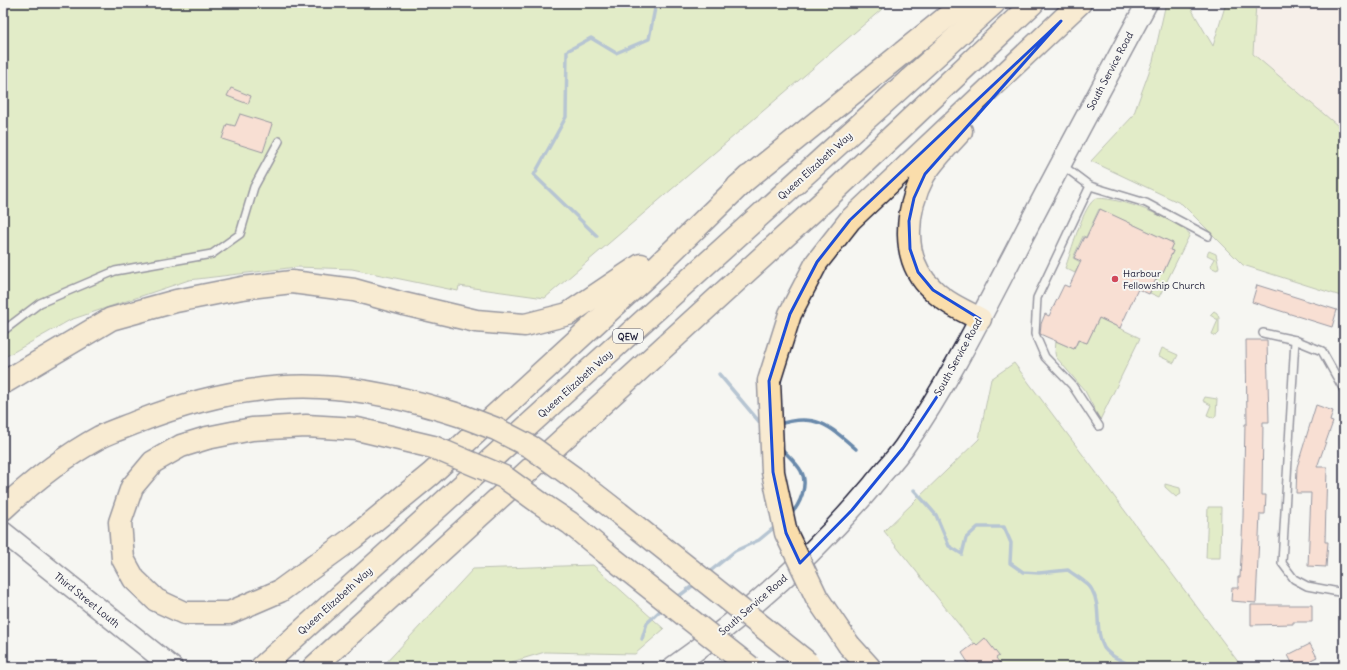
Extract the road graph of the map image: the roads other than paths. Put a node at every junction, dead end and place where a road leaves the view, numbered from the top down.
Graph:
1 (964, 3) edge
2 (994, 3) edge
3 (1033, 3) edge
4 (1080, 3) edge
5 (1147, 3) edge
6 (1062, 21) junction
7 (1344, 54) edge
8 (1344, 61) edge
9 (279, 141) dead end
10 (1060, 164) junction
11 (748, 177) junction
12 (1090, 186) junction
13 (1208, 236) dead end
14 (980, 319) junction
15 (3, 331) edge
16 (1263, 333) dead end
17 (1295, 340) junction
18 (3, 383) edge
19 (1344, 390) edge
20 (1099, 426) dead end
21 (9, 504) edge
22 (3, 532) edge
23 (1344, 592) edge
24 (810, 665) edge
25 (172, 667) edge
26 (262, 667) edge
27 (314, 667) edge
28 (673, 667) edge
29 (750, 667) edge
30 (869, 667) edge

1 - 11 highway
2 - 26 highway, Queen Elizabeth Way / QEW
3 - 27 highway
4 - 6 highway
5 - 10 main road, South Service Road
6 - 14 highway
6 - 30 highway, bridge
7 - 8 lane
9 - 15 lane
10 - 12 lane
10 - 14 main road, South Service Road
11 - 18 highway
11 - 29 highway, bridge
12 - 13 lane
12 - 20 lane
14 - 28 main road, South Service Road
16 - 17 lane
17 - 19 lane
17 - 23 lane
21 - 24 highway, bridge
22 - 25 main road, Third Street Louth

